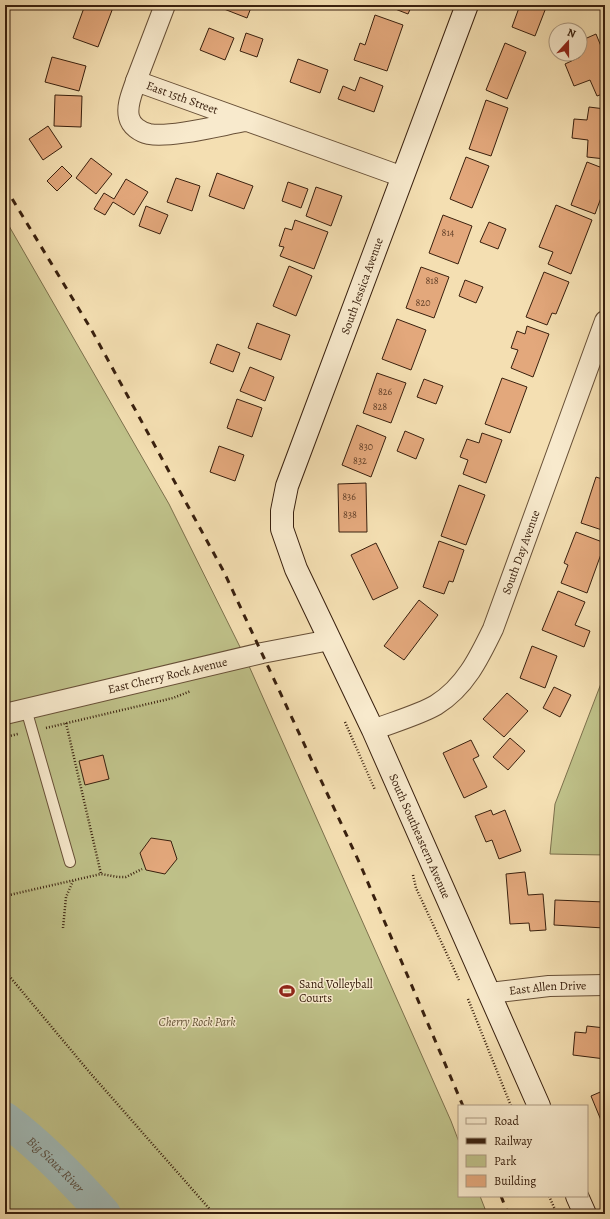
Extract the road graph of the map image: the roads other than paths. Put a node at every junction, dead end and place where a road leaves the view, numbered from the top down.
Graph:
1 (165, 5) edge
2 (467, 5) edge
3 (136, 81) junction
4 (246, 121) junction
5 (403, 177) junction
6 (605, 321) edge
7 (296, 569) joint
8 (330, 640) junction
9 (26, 709) junction
10 (5, 714) edge
11 (373, 730) junction
12 (70, 862) dead end
13 (605, 985) edge
14 (490, 993) junction
15 (539, 1105) edge
16 (578, 1197) edge
17 (585, 1214) edge

1 - 3 street
2 - 5 street, South Jessica Avenue
3 - 4 street, East 15th Street
3 - 4 street, East 15th Street
4 - 5 street, East 15th Street
5 - 7 street, South Jessica Avenue
6 - 11 street, South Day Avenue
7 - 8 street, South Southeastern Avenue
8 - 9 street, East Cherry Rock Avenue
8 - 11 street, South Southeastern Avenue
9 - 10 street, East Cherry Rock Avenue
9 - 12 lane
11 - 14 street, South Southeastern Avenue
13 - 14 street, East Allen Drive
14 - 15 street, South Southeastern Avenue
16 - 17 street

